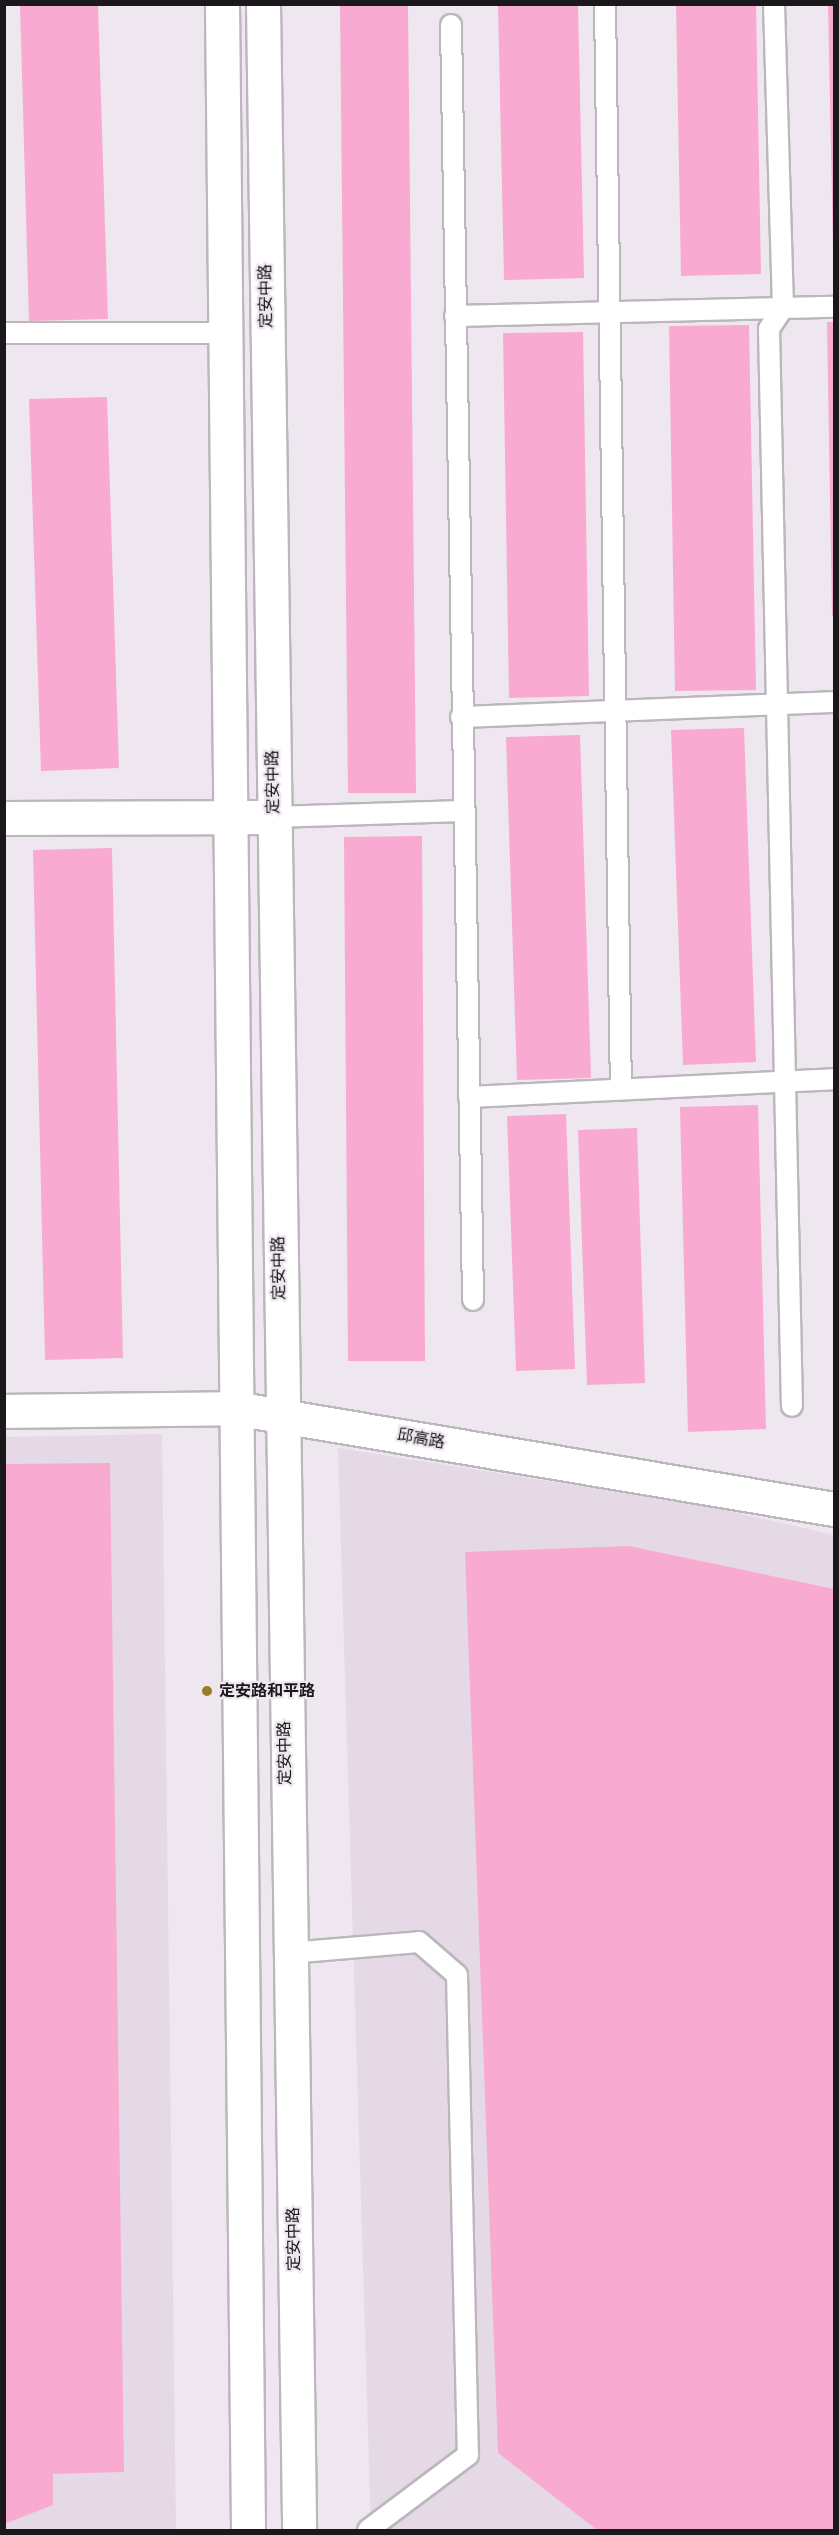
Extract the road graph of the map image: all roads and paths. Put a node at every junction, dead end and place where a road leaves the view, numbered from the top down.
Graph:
1 (222, 4) edge
2 (263, 4) edge
3 (605, 4) edge
4 (774, 4) edge
5 (451, 25) dead end
6 (834, 307) edge
7 (783, 308) junction
8 (610, 312) junction
9 (455, 316) junction
10 (4, 333) edge
11 (225, 333) junction
12 (834, 702) edge
13 (777, 704) junction
14 (616, 710) junction
15 (461, 717) junction
16 (463, 811) junction
17 (230, 817) junction
18 (273, 817) junction
19 (4, 818) edge
20 (834, 1079) edge
21 (785, 1082) junction
22 (621, 1089) junction
23 (469, 1097) junction
24 (472, 1300) dead end
25 (792, 1406) dead end
26 (234, 1408) junction
27 (4, 1411) edge
28 (280, 1416) junction
29 (834, 1509) edge
30 (289, 1953) junction
31 (248, 2530) edge
32 (299, 2530) edge
33 (368, 2530) edge

1 - 11 main road
2 - 18 main road, 定安中路
3 - 8 lane
4 - 7 lane
5 - 9 lane
6 - 7 lane
7 - 8 lane
7 - 13 lane
8 - 9 lane
8 - 14 lane
9 - 15 lane
10 - 11 lane
11 - 17 main road
12 - 13 lane
13 - 14 lane
13 - 21 lane
14 - 15 lane
14 - 22 lane
15 - 16 lane
16 - 18 lane
16 - 23 lane
17 - 18 main road
17 - 19 main road
17 - 26 main road
18 - 28 main road, 定安中路
20 - 21 lane
21 - 22 lane
21 - 25 lane
22 - 23 lane
23 - 24 lane
26 - 27 main road, 邱高路
26 - 28 main road, 邱高路
26 - 31 main road
28 - 29 main road, 邱高路
28 - 30 main road, 定安中路
30 - 32 main road, 定安中路
30 - 33 lane

